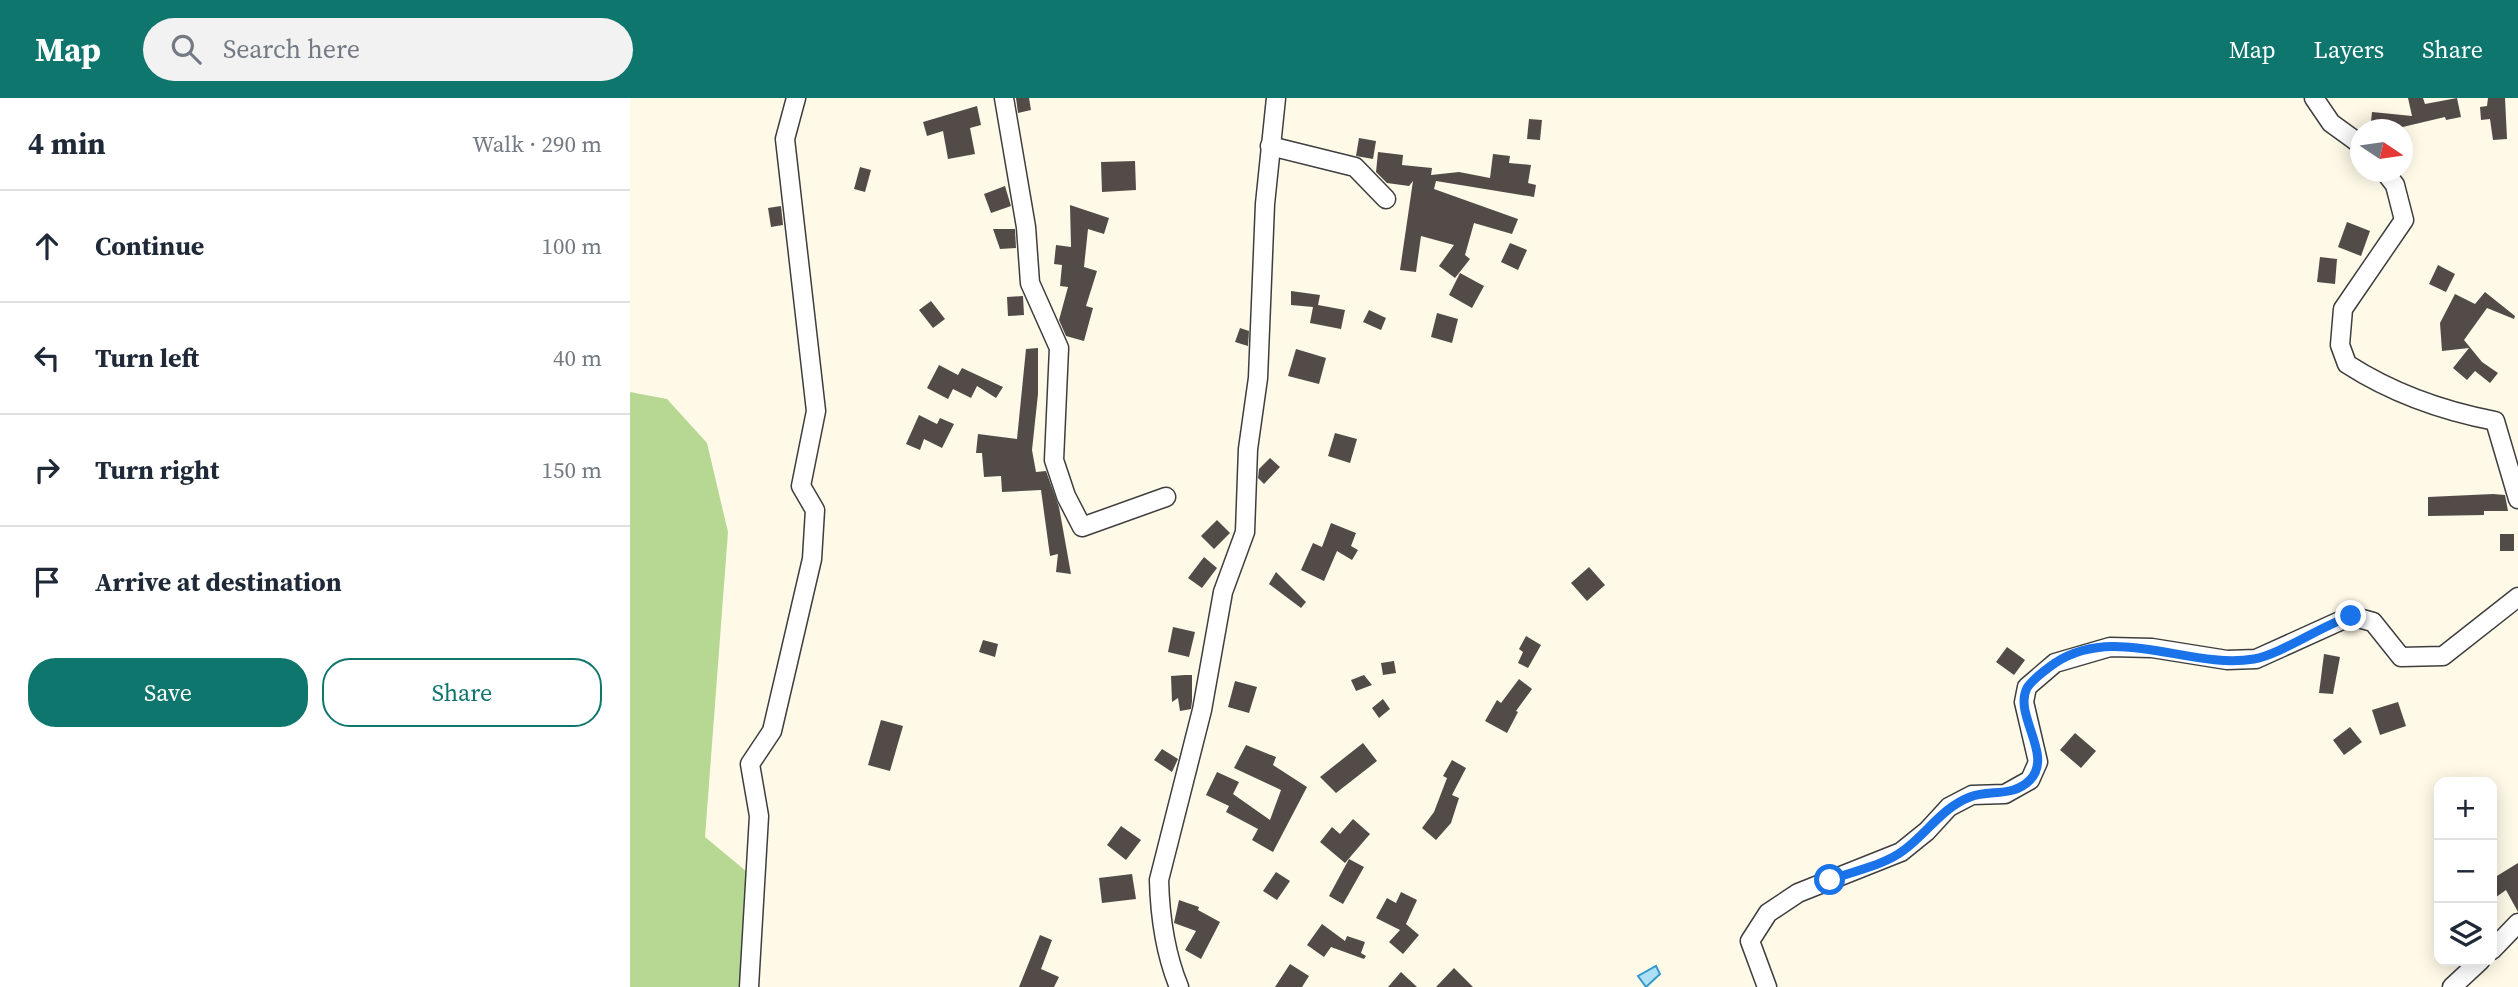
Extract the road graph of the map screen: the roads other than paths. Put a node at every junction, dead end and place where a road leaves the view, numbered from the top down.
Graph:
1 (796, 98) edge
2 (1004, 98) edge
3 (1276, 98) edge
4 (2314, 98) edge
5 (2350, 136) edge
6 (1270, 146) junction
7 (2393, 182) edge
8 (1386, 199) dead end
9 (1166, 497) dead end
10 (2518, 499) edge
11 (2518, 597) edge
12 (2518, 923) edge
13 (2497, 945) edge
14 (2475, 966) edge
15 (748, 987) edge
16 (1178, 987) edge
17 (1767, 987) edge
18 (2452, 987) edge

1 - 15 street
2 - 9 street
3 - 6 street
4 - 5 street
6 - 8 street
6 - 16 street
7 - 10 street
11 - 17 street
12 - 13 street
14 - 18 street

